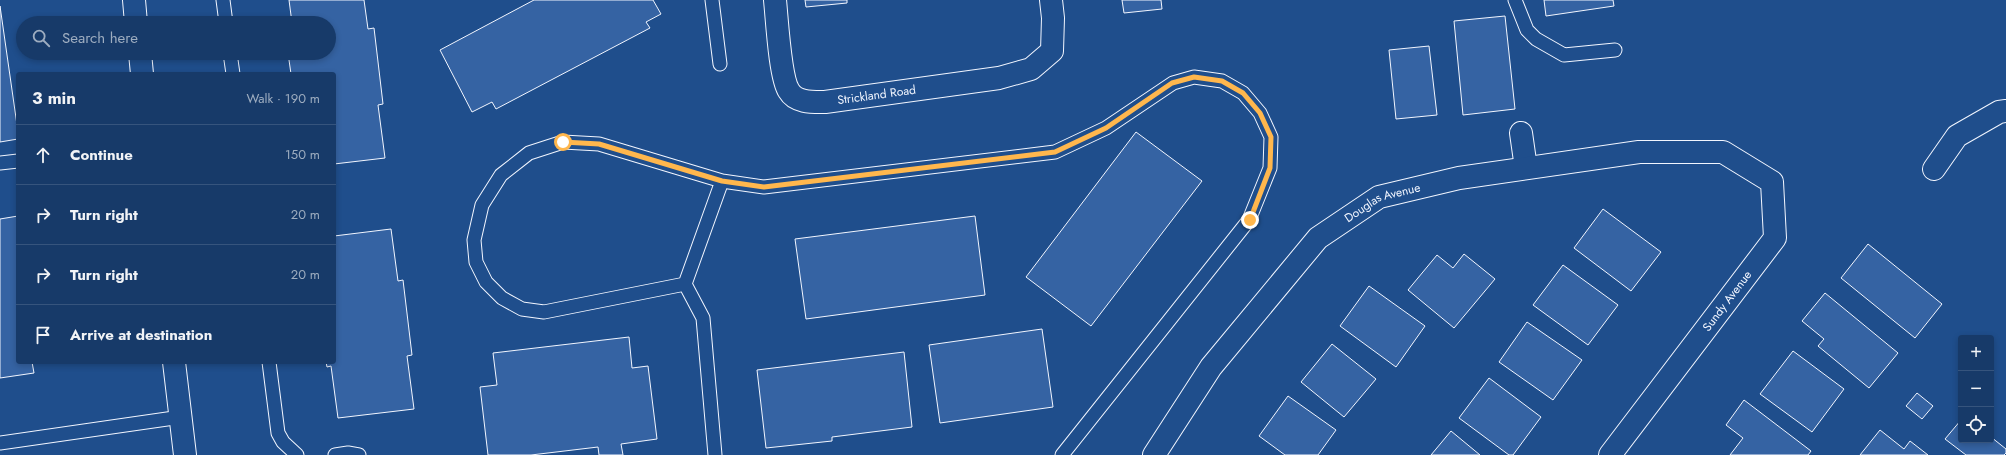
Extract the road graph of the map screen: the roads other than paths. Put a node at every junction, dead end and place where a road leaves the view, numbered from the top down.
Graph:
1 (134, 0) edge
2 (224, 0) edge
3 (712, 0) edge
4 (774, 0) edge
5 (1051, 0) edge
6 (1515, 0) edge
7 (135, 16) edge
8 (225, 16) edge
9 (1615, 50) dead end
10 (141, 60) edge
11 (231, 60) edge
12 (720, 64) dead end
13 (142, 72) edge
14 (233, 72) edge
15 (2006, 111) edge
16 (1521, 133) dead end
17 (1723, 152) joint
18 (16, 161) edge
19 (0, 163) edge
20 (1526, 168) junction
21 (1934, 169) dead end
22 (722, 181) junction
23 (685, 284) junction
24 (174, 364) edge
25 (269, 364) edge
26 (181, 417) junction
27 (0, 443) edge
28 (185, 455) edge
29 (297, 455) edge
30 (335, 455) edge
31 (359, 455) edge
32 (715, 455) edge
33 (1062, 455) edge
34 (1154, 455) edge
35 (1610, 455) edge

1 - 7 street
2 - 8 lane
3 - 12 lane
4 - 5 street, Strickland Road
6 - 9 lane
10 - 13 street
11 - 14 lane
15 - 21 street
16 - 20 street
17 - 20 street, Douglas Avenue
17 - 35 street, Sundy Avenue
18 - 19 lane
20 - 34 street, Douglas Avenue
22 - 23 lane
22 - 23 lane
22 - 33 lane
23 - 32 lane
24 - 26 street
25 - 29 lane
26 - 27 lane
26 - 28 street
30 - 31 lane

